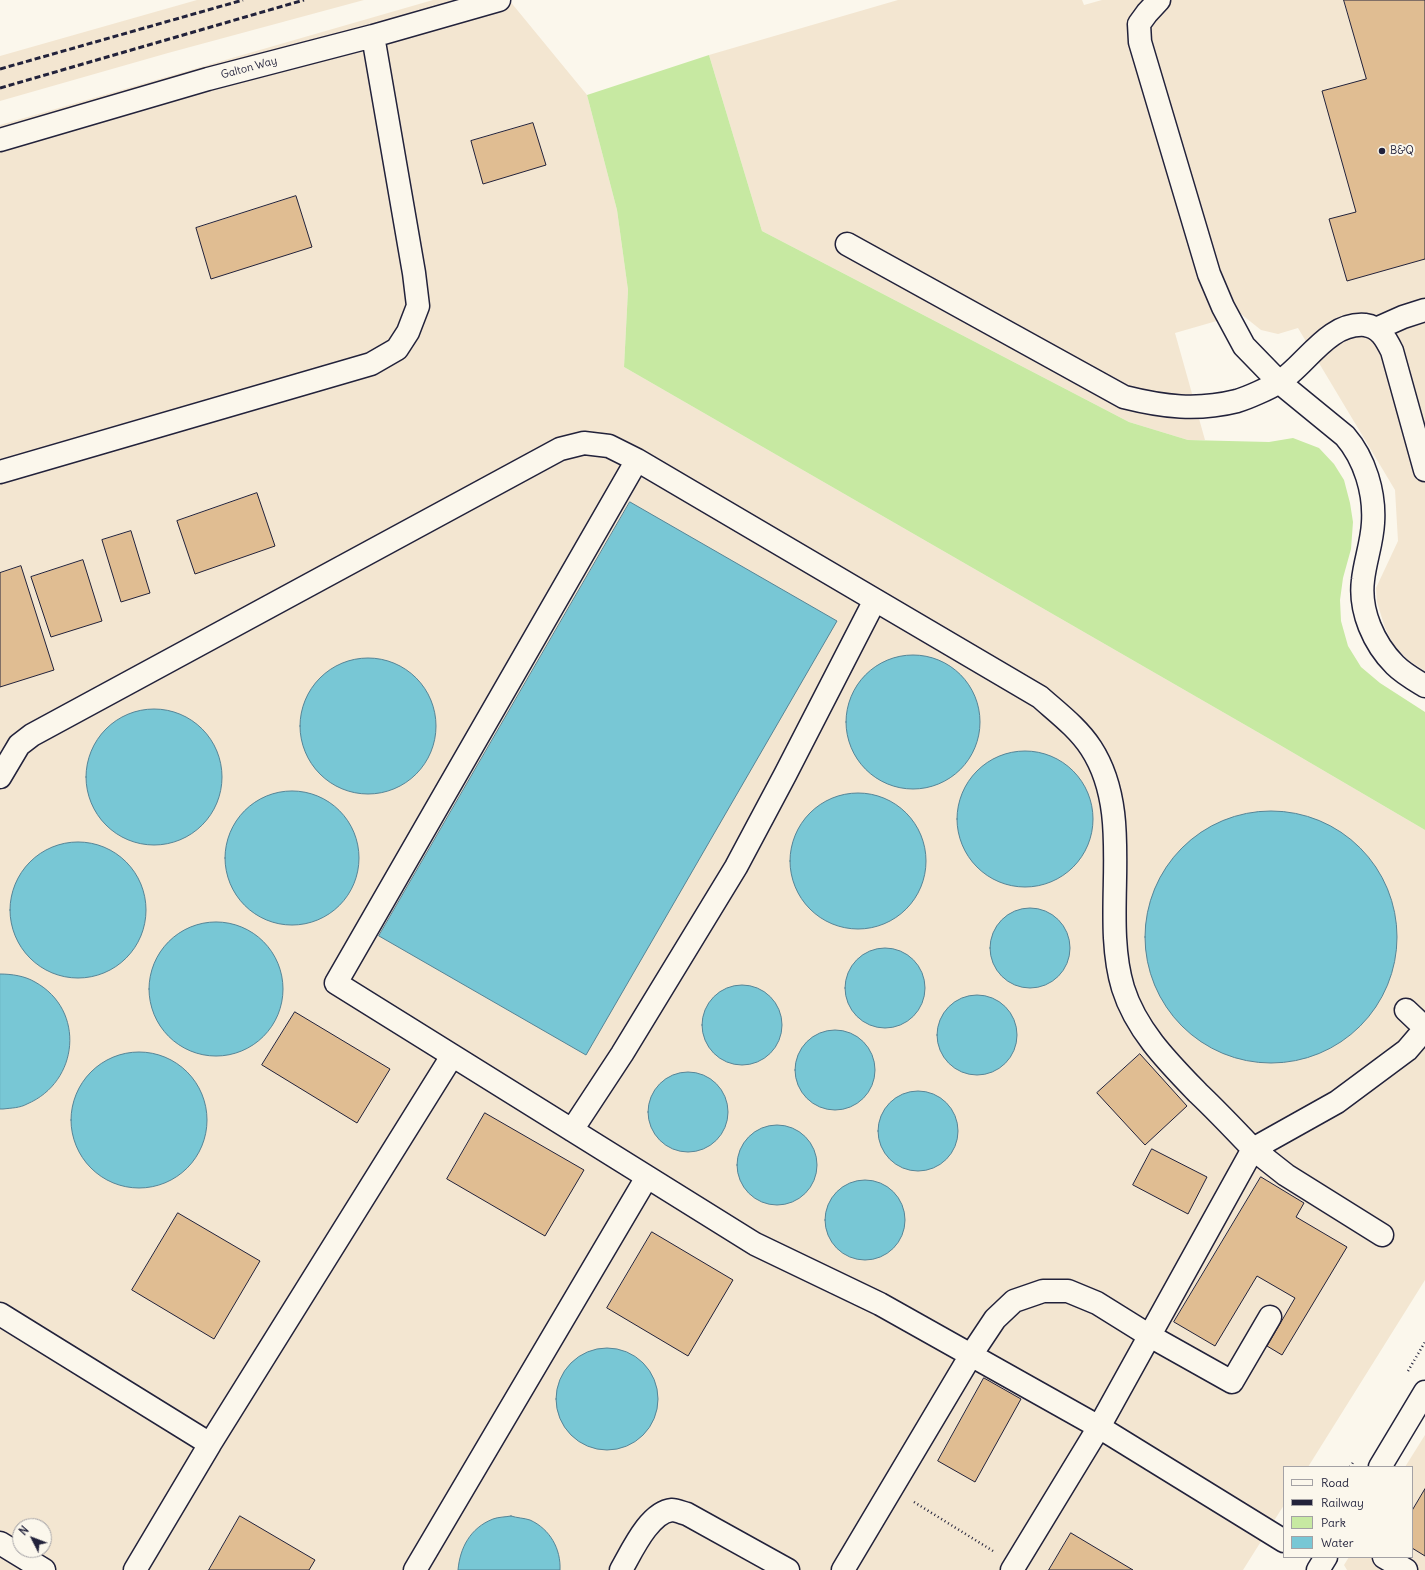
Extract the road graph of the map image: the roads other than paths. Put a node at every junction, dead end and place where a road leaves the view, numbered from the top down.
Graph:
1 (499, 0) edge
2 (1159, 0) edge
3 (374, 36) junction
4 (0, 140) edge
5 (847, 244) dead end
6 (1425, 310) edge
7 (1376, 329) junction
8 (1279, 382) junction
9 (637, 460) junction
10 (1425, 470) edge
11 (0, 472) edge
12 (875, 600) junction
13 (1425, 686) edge
14 (0, 777) edge
15 (1406, 1010) dead end
16 (1425, 1028) edge
17 (452, 1056) junction
18 (572, 1130) junction
19 (1253, 1149) junction
20 (647, 1177) junction
21 (1382, 1236) dead end
22 (0, 1314) edge
23 (1270, 1317) dead end
24 (1150, 1336) junction
25 (971, 1355) junction
26 (1425, 1392) edge
27 (1099, 1427) junction
28 (210, 1444) junction
29 (1381, 1466) edge
30 (1283, 1541) edge
31 (0, 1544) edge
32 (1386, 1558) edge
33 (1014, 1567) edge
34 (44, 1570) edge
35 (135, 1570) edge
36 (415, 1570) edge
37 (621, 1570) edge
38 (788, 1570) edge
39 (843, 1570) edge
40 (1406, 1570) edge

1 - 3 street, Galton Way
2 - 8 street
3 - 4 street, Galton Way
3 - 11 street
5 - 8 street
6 - 7 street
7 - 8 street
7 - 10 street
8 - 13 street
9 - 12 street
9 - 14 street
9 - 17 street
12 - 18 street
12 - 19 street
15 - 16 street
16 - 19 street
17 - 18 street
17 - 28 street
18 - 20 street
19 - 21 street
19 - 24 street
20 - 25 street
20 - 36 street
22 - 28 street
23 - 24 street
24 - 25 street
24 - 27 street
25 - 27 street
25 - 39 street
26 - 29 street
27 - 30 street
27 - 33 street
28 - 35 street
31 - 34 street
32 - 40 street
37 - 38 street

